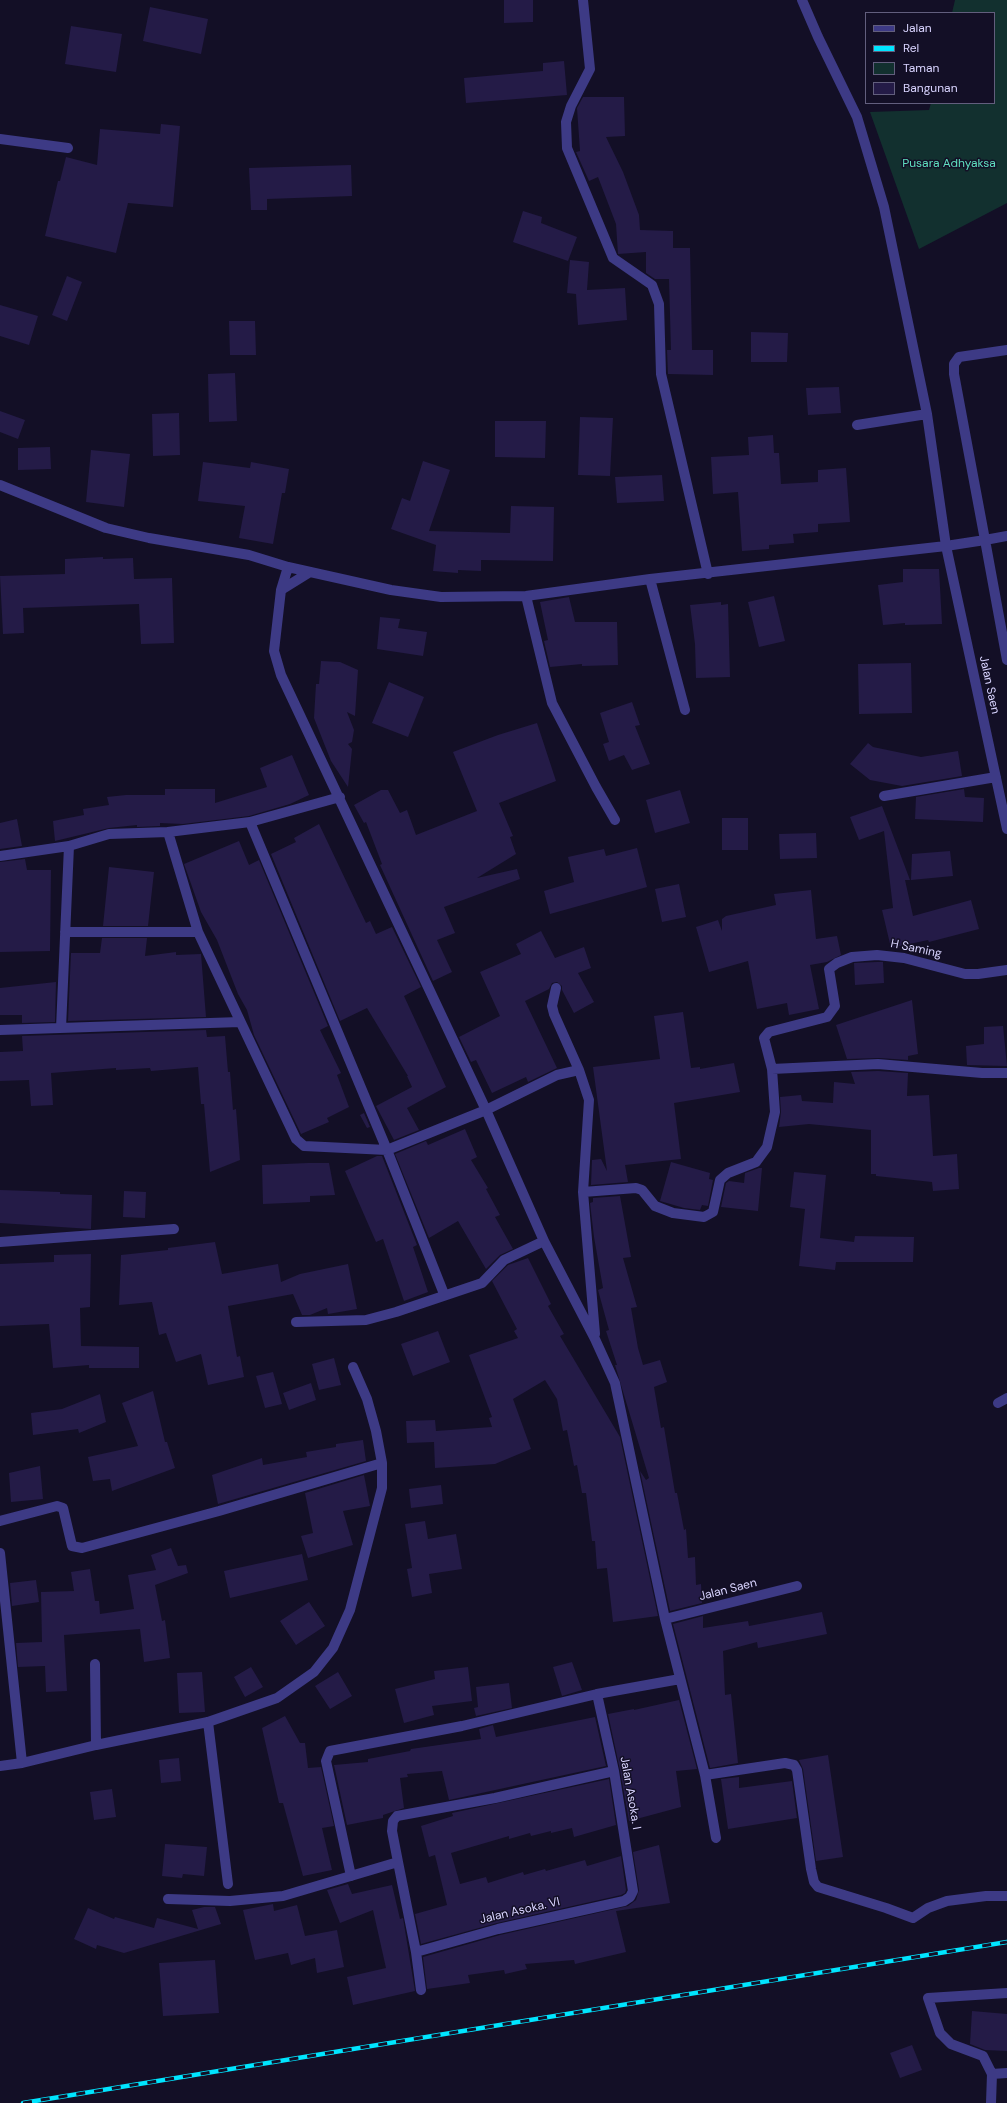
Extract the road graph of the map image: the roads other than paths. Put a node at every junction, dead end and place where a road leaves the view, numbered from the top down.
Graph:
1 (583, 0) edge
2 (802, 0) edge
3 (0, 139) edge
4 (68, 148) dead end
5 (1007, 350) edge
6 (926, 414) junction
7 (857, 425) dead end
8 (0, 485) edge
9 (1007, 536) edge
10 (985, 540) junction
11 (946, 546) junction
12 (288, 567) junction
13 (310, 572) junction
14 (708, 574) junction
15 (650, 579) junction
16 (281, 590) junction
17 (526, 596) junction
18 (1007, 660) edge
19 (686, 710) dead end
20 (996, 777) junction
21 (884, 796) dead end
22 (340, 798) junction
23 (615, 820) dead end
24 (250, 822) junction
25 (1007, 829) edge
26 (168, 832) junction
27 (69, 846) junction
28 (0, 856) edge
29 (65, 932) junction
30 (198, 932) junction
31 (1007, 970) edge
32 (556, 988) dead end
33 (240, 1022) junction
34 (61, 1028) junction
35 (0, 1030) edge
36 (772, 1069) junction
37 (580, 1070) junction
38 (1007, 1073) edge
39 (486, 1110) junction
40 (387, 1150) junction
41 (584, 1192) junction
42 (174, 1229) dead end
43 (544, 1241) junction
44 (0, 1242) edge
45 (444, 1294) junction
46 (296, 1322) dead end
47 (595, 1339) junction
48 (353, 1367) dead end
49 (1007, 1398) edge
50 (998, 1403) dead end
51 (382, 1463) junction
52 (0, 1521) edge
53 (0, 1553) edge
54 (797, 1586) dead end
55 (665, 1619) junction
56 (95, 1664) dead end
57 (680, 1679) junction
58 (597, 1694) junction
59 (208, 1722) junction
60 (96, 1745) junction
61 (22, 1763) junction
62 (0, 1766) edge
63 (614, 1771) junction
64 (705, 1774) junction
65 (716, 1838) dead end
66 (398, 1862) junction
67 (351, 1876) junction
68 (228, 1884) dead end
69 (1007, 1896) edge
70 (630, 1897) joint
71 (168, 1899) dead end
72 (416, 1952) junction
73 (421, 1990) dead end
74 (1007, 1993) edge
75 (1007, 2073) edge
76 (992, 2074) junction
77 (991, 2103) edge

1 - 14 street
2 - 6 street, Jalan Saen
3 - 4 street
5 - 10 street
6 - 7 street
6 - 11 street, Jalan Saen
8 - 12 street
9 - 10 street
10 - 11 street
10 - 18 street
11 - 14 street
11 - 20 street, Jalan Saen
12 - 13 street
12 - 16 street
13 - 16 street
13 - 17 street
14 - 15 street
15 - 17 street
15 - 19 street
16 - 22 street
17 - 23 street
20 - 21 street
20 - 25 street, Jalan Saen
22 - 24 street
22 - 39 street
24 - 26 street
24 - 40 street
26 - 27 street
26 - 30 street
27 - 28 street
27 - 29 street
29 - 30 street
29 - 34 street
30 - 33 street
31 - 36 street, H Saming
32 - 37 street
33 - 34 street
33 - 40 street
34 - 35 street
36 - 38 street
36 - 41 street, H Saming
37 - 39 street
37 - 41 street
39 - 40 street
39 - 43 street
40 - 45 street
41 - 47 street
42 - 44 street
43 - 45 street
43 - 47 street
45 - 46 street
47 - 55 street
48 - 51 street
49 - 50 street
51 - 52 street
51 - 59 street
53 - 61 street
54 - 55 street, Jalan Saen
55 - 57 street
56 - 60 street
57 - 58 street
57 - 64 street
58 - 63 street, Jalan Asoka. I
58 - 67 street
59 - 60 street
59 - 68 street
60 - 61 street
61 - 62 street
63 - 66 street
63 - 70 street, Jalan Asoka. I
64 - 65 street
64 - 69 street
66 - 67 street
66 - 72 street
67 - 71 street
70 - 72 street, Jalan Asoka. VI
72 - 73 street
74 - 76 street
75 - 76 street
76 - 77 street

